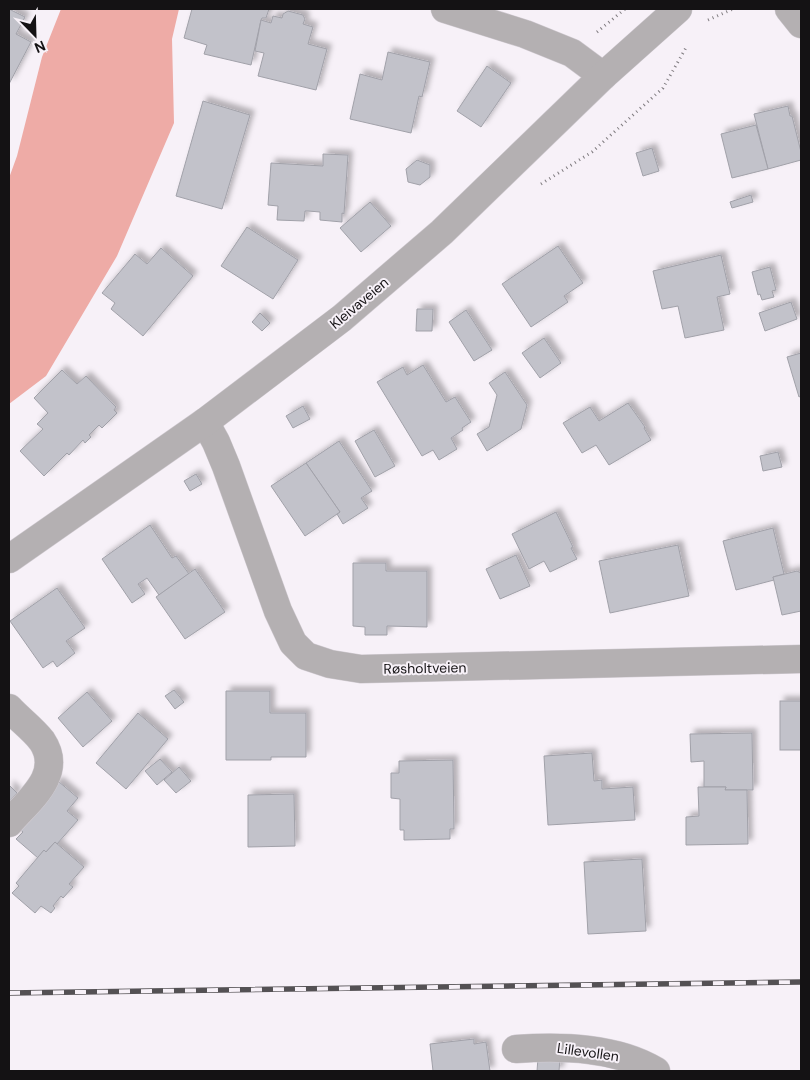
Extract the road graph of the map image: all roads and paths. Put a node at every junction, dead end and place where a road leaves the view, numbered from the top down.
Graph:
1 (445, 9) edge
2 (625, 9) edge
3 (678, 9) edge
4 (789, 9) edge
5 (801, 24) edge
6 (572, 53) junction
7 (603, 76) junction
8 (204, 422) junction
9 (9, 559) edge
10 (801, 659) edge
11 (9, 708) edge
12 (9, 823) edge
13 (516, 1049) dead end
14 (656, 1071) edge

1 - 6 street
2 - 6 path
3 - 7 street, Kleivaveien
4 - 5 street
6 - 7 street
7 - 8 street, Kleivaveien
8 - 9 street, Kleivaveien
8 - 10 street, Røsholtveien
11 - 12 street
13 - 14 street, Lillevollen

